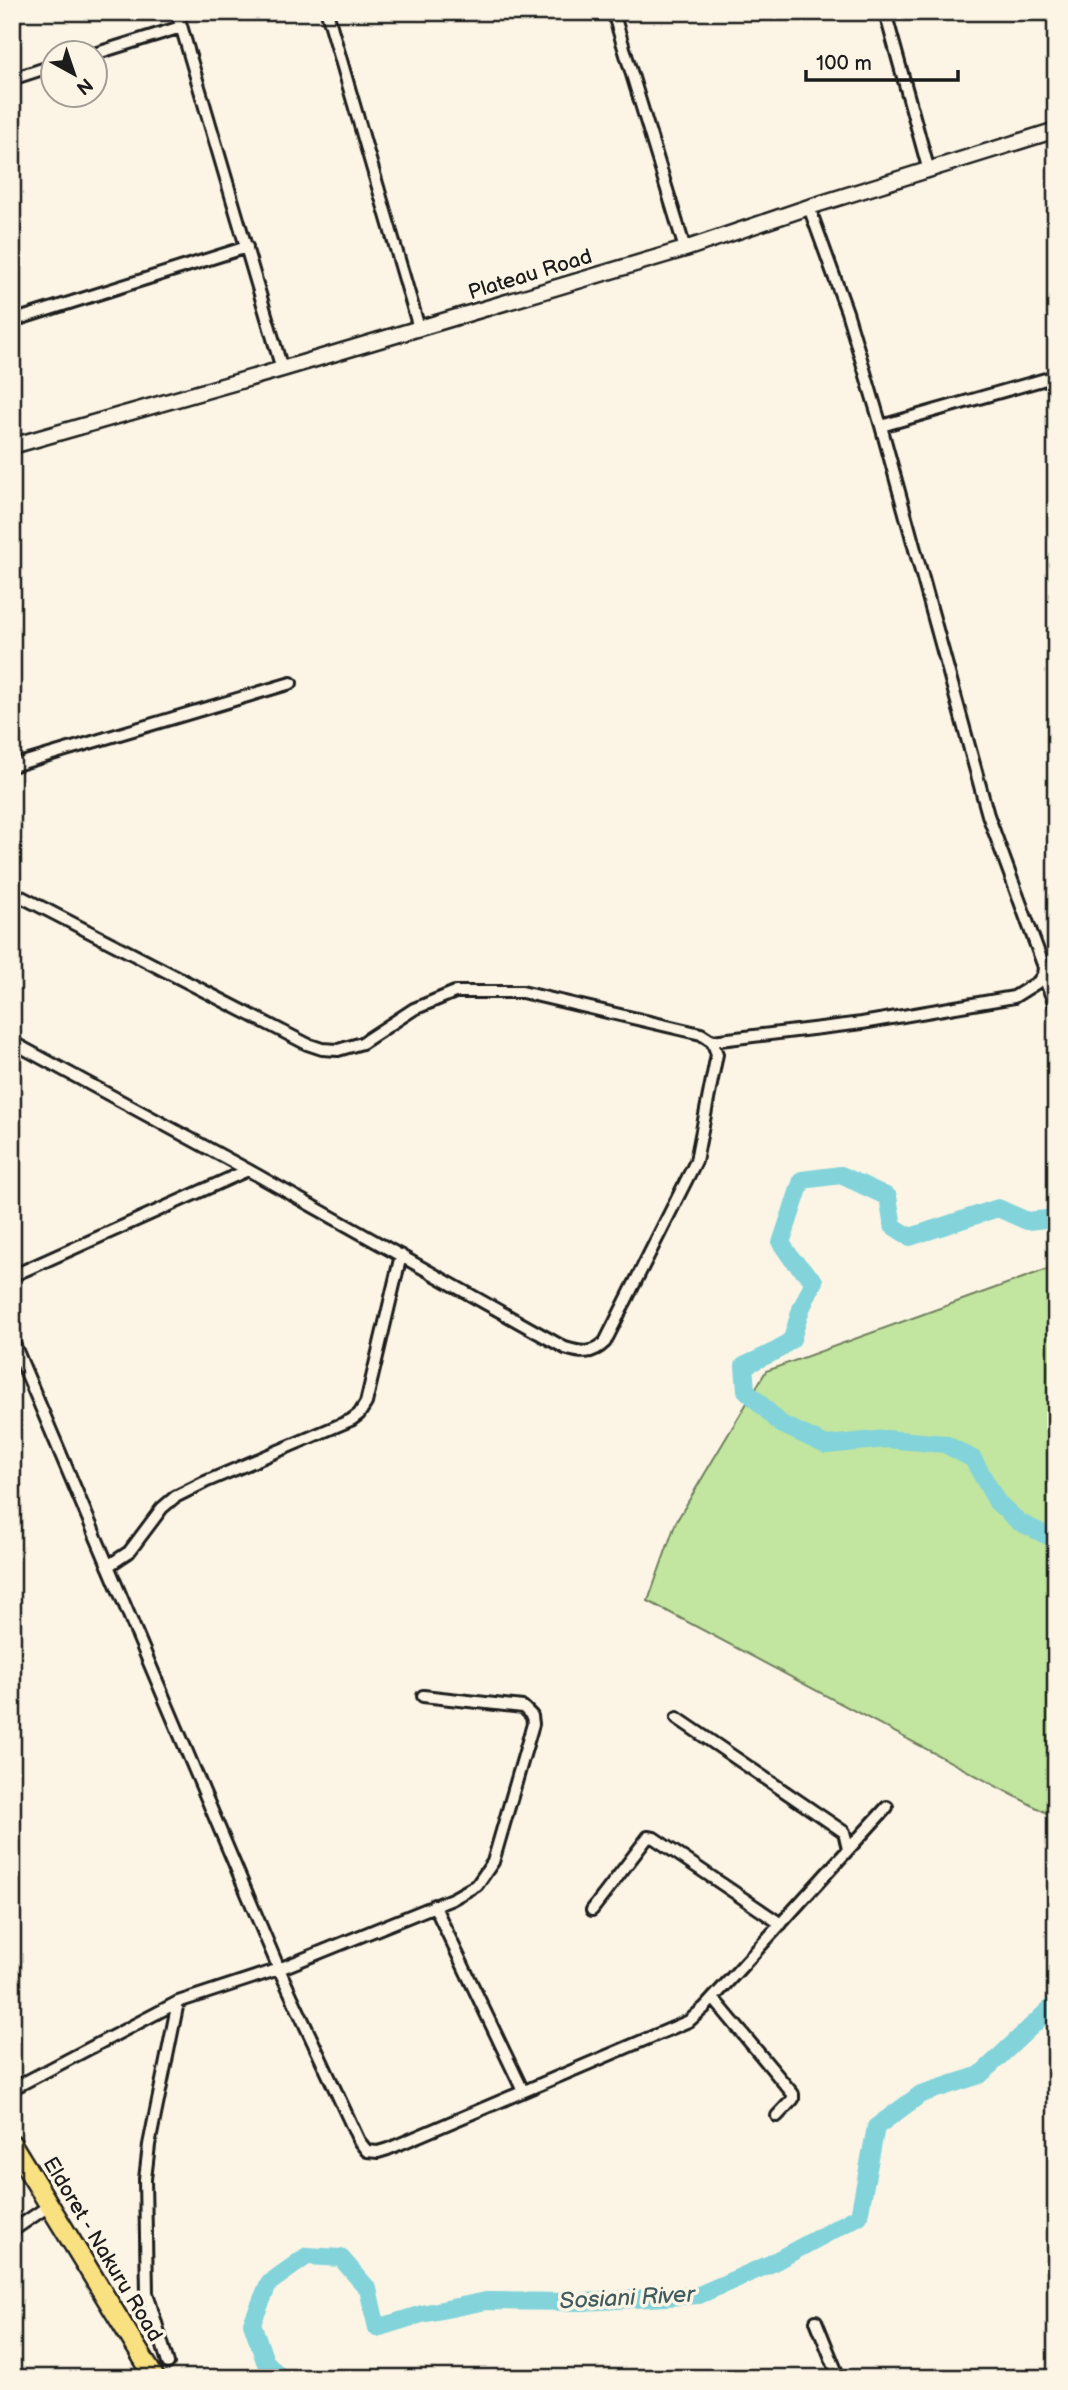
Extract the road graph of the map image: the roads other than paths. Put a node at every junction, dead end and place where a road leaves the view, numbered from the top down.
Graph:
1 (177, 12) edge
2 (327, 12) edge
3 (613, 12) edge
4 (884, 12) edge
5 (181, 27) junction
6 (108, 50) edge
7 (38, 71) edge
8 (12, 79) edge
9 (1056, 130) edge
10 (929, 170) junction
11 (809, 207) junction
12 (247, 247) junction
13 (685, 249) junction
14 (12, 321) edge
15 (419, 328) junction
16 (282, 369) junction
17 (1056, 376) edge
18 (881, 426) junction
19 (12, 446) edge
20 (291, 683) dead end
21 (12, 766) edge
22 (12, 892) edge
23 (1043, 975) junction
24 (1056, 1007) edge
25 (712, 1041) junction
26 (12, 1042) edge
27 (248, 1170) junction
28 (401, 1255) junction
29 (12, 1276) edge
30 (12, 1339) edge
31 (108, 1566) junction
32 (423, 1696) dead end
33 (677, 1718) dead end
34 (887, 1807) dead end
35 (848, 1849) junction
36 (434, 1905) junction
37 (592, 1910) dead end
38 (780, 1924) junction
39 (279, 1969) junction
40 (713, 1998) junction
41 (178, 2002) junction
42 (12, 2089) edge
43 (523, 2091) junction
44 (776, 2116) dead end
45 (12, 2144) edge
46 (50, 2205) junction
47 (12, 2231) edge
48 (816, 2320) dead end
49 (169, 2363) dead end
50 (155, 2378) edge
51 (839, 2378) edge

1 - 5 street
2 - 15 street
3 - 13 street
4 - 10 street
5 - 6 street
5 - 12 street
7 - 8 street
9 - 10 street, Plateau Road
10 - 11 street, Plateau Road
11 - 13 street, Plateau Road
11 - 18 street
12 - 14 street
12 - 16 street
13 - 15 street, Plateau Road
15 - 16 street, Plateau Road
16 - 19 street, Plateau Road
17 - 18 street
18 - 23 street
20 - 21 street
22 - 25 street
23 - 24 street
23 - 25 street
25 - 28 street
26 - 27 street
27 - 28 street
27 - 29 street
28 - 31 street
30 - 31 street
31 - 39 street
32 - 36 street
33 - 35 street
34 - 35 street
35 - 38 street
36 - 39 street
36 - 43 street
37 - 38 street
38 - 40 street
39 - 41 street
39 - 43 street
40 - 43 street
40 - 44 street
41 - 42 street
41 - 49 street
45 - 46 highway, Eldoret - Nakuru Road
46 - 47 street
46 - 50 highway, Eldoret - Nakuru Road
48 - 51 street

